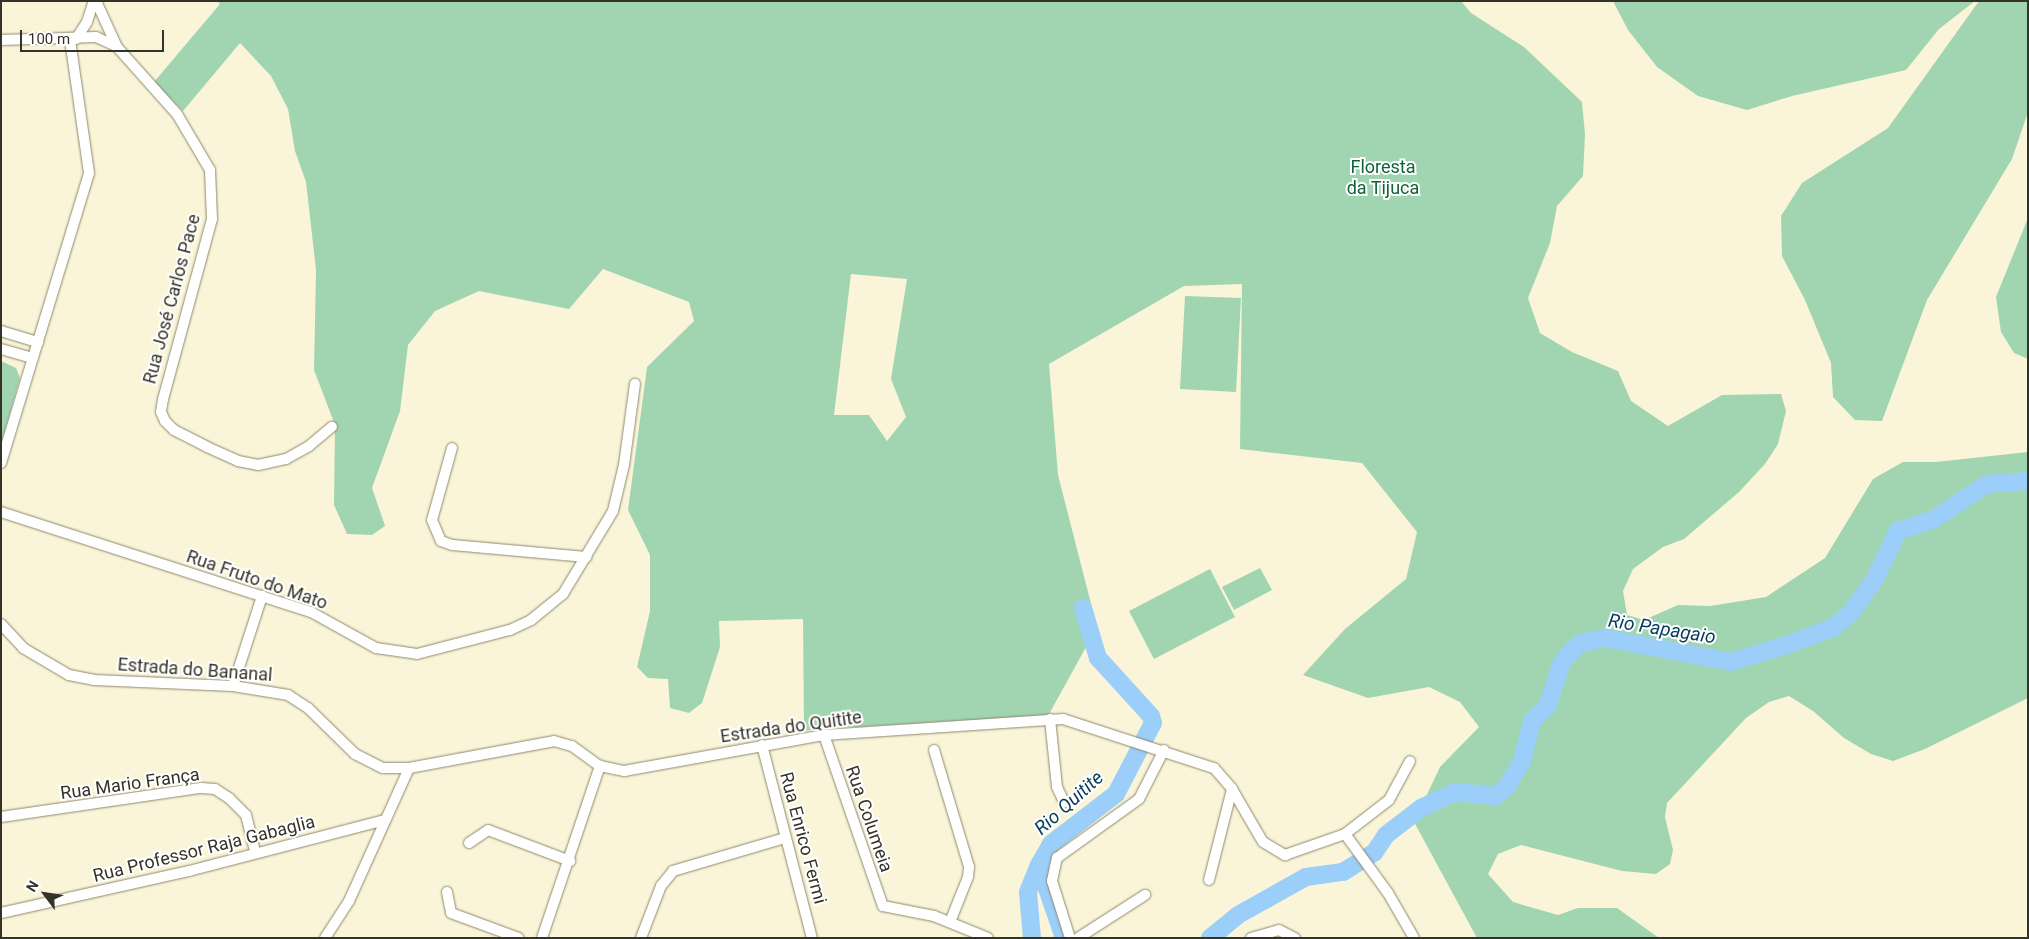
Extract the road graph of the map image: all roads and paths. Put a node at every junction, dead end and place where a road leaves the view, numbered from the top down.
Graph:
1 (95, 1) edge
2 (73, 39) junction
3 (1, 40) edge
4 (117, 47) junction
5 (1, 332) edge
6 (38, 342) junction
7 (1, 348) edge
8 (33, 358) junction
9 (635, 384) dead end
10 (332, 426) dead end
11 (452, 448) dead end
12 (1, 463) edge
13 (1, 512) edge
14 (586, 557) junction
15 (262, 596) junction
16 (1, 624) edge
17 (233, 686) junction
18 (1050, 719) junction
19 (824, 734) junction
20 (762, 746) junction
21 (934, 750) dead end
22 (1164, 750) junction
23 (1410, 761) dead end
24 (600, 766) junction
25 (409, 768) junction
26 (1232, 789) junction
27 (1064, 802) dead end
28 (1, 817) edge
29 (385, 820) junction
30 (1345, 834) junction
31 (785, 838) junction
32 (469, 843) dead end
33 (255, 852) junction
34 (570, 861) junction
35 (1209, 880) dead end
36 (447, 892) dead end
37 (1145, 895) dead end
38 (1, 913) edge
39 (950, 922) junction
40 (326, 938) edge
41 (518, 938) edge
42 (542, 938) edge
43 (641, 938) edge
44 (812, 938) edge
45 (988, 938) edge
46 (1070, 938) edge
47 (1078, 938) edge
48 (1252, 938) edge
49 (1295, 938) edge
50 (1414, 938) edge

1 - 2 street
1 - 4 street, Rua José Carlos Pace
2 - 3 street
2 - 4 street
2 - 6 street
4 - 10 street, Rua José Carlos Pace
5 - 6 street
6 - 8 street
7 - 8 street
8 - 12 street
9 - 14 street, Rua Fruto do Mato
11 - 14 street
13 - 15 street, Rua Fruto do Mato
14 - 15 street, Rua Fruto do Mato
15 - 17 street
16 - 17 street, Estrada do Bananal
17 - 25 street, Estrada do Bananal
18 - 19 street, Estrada do Quitite
18 - 22 street, Estrada do Quitite
18 - 27 street
19 - 20 street, Estrada do Quitite
19 - 39 street, Rua Columeia
20 - 24 street, Estrada do Quitite
20 - 31 street, Rua Enrico Fermi
21 - 39 street
22 - 26 street, Estrada do Quitite
22 - 46 street
23 - 30 street, Estrada do Quitite
24 - 25 street, Estrada do Quitite
24 - 34 street
25 - 29 street
26 - 30 street, Estrada do Quitite
26 - 35 street
28 - 33 street, Rua Mario França
29 - 33 street, Rua Professor Raja Gabaglia
29 - 40 street
30 - 50 street
31 - 43 street
31 - 44 street, Rua Enrico Fermi
32 - 34 street
33 - 38 street, Rua Professor Raja Gabaglia
34 - 42 street
36 - 41 street
37 - 47 street
39 - 45 street
48 - 49 street

